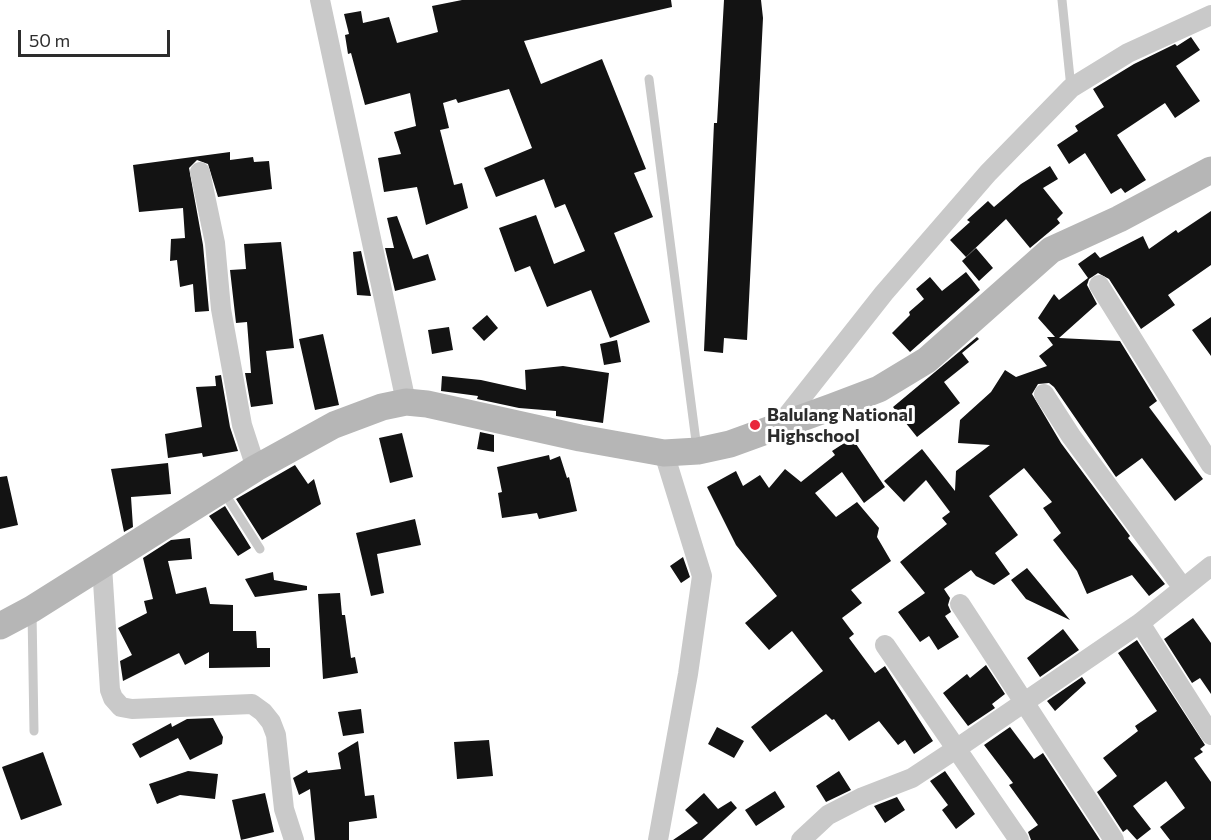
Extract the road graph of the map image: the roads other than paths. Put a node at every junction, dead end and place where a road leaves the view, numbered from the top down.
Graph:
1 (320, 0) edge
2 (1062, 0) edge
3 (1211, 15) edge
4 (649, 79) dead end
5 (1071, 88) junction
6 (1211, 170) edge
7 (200, 171) dead end
8 (1099, 285) dead end
9 (1044, 394) dead end
10 (406, 402) junction
11 (779, 426) junction
12 (698, 452) junction
13 (664, 453) junction
14 (1211, 465) edge
15 (256, 468) junction
16 (221, 489) junction
17 (260, 549) dead end
18 (102, 566) junction
19 (1211, 566) edge
20 (1183, 588) junction
21 (960, 604) dead end
22 (32, 609) junction
23 (1140, 623) junction
24 (0, 626) edge
25 (885, 645) dead end
26 (1024, 702) junction
27 (34, 731) dead end
28 (1211, 735) edge
29 (956, 749) junction
30 (294, 840) edge
31 (658, 840) edge
32 (801, 840) edge
33 (1019, 840) edge
34 (1114, 840) edge

1 - 10 street
2 - 5 lane
3 - 5 street
4 - 12 lane
5 - 11 street
6 - 11 street
7 - 15 street
8 - 14 street
9 - 20 street
10 - 13 street
10 - 15 street
11 - 12 street
12 - 13 street
13 - 31 street
15 - 16 street
16 - 17 lane
16 - 18 street
18 - 22 street
18 - 30 street
19 - 20 street
20 - 23 street
21 - 26 street
22 - 24 street
22 - 27 lane
23 - 26 street
23 - 28 street
25 - 29 street
26 - 29 street
26 - 34 street
29 - 32 street
29 - 33 street

